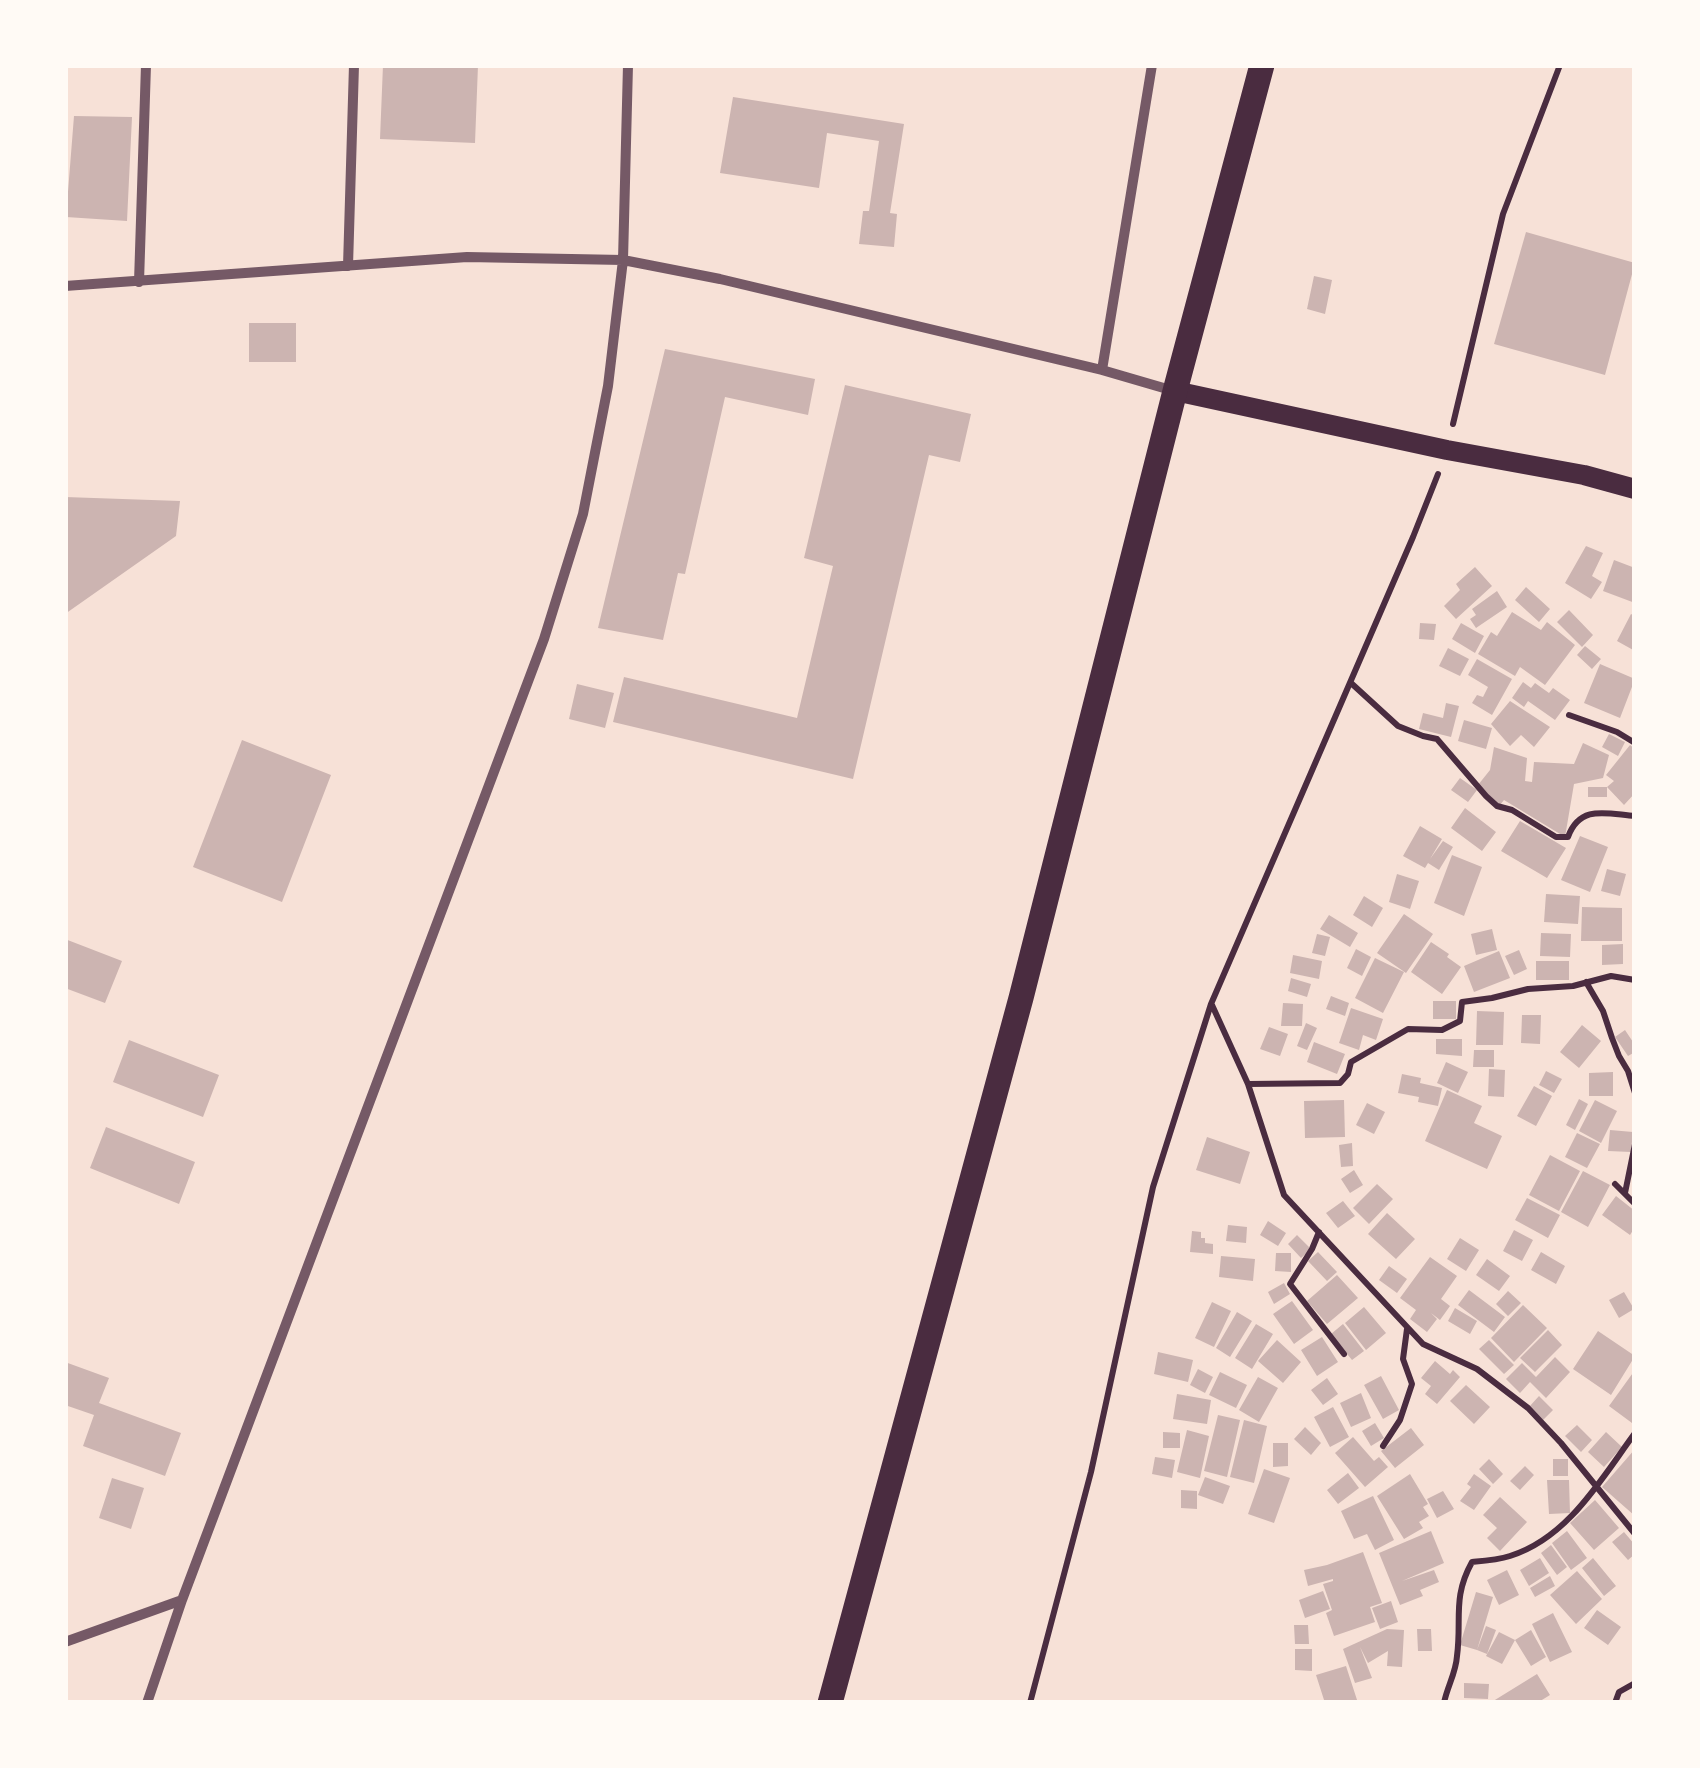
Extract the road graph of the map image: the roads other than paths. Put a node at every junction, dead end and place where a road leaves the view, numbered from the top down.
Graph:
1 (146, 65) edge
2 (354, 65) edge
3 (628, 65) edge
4 (1152, 65) edge
5 (1262, 65) edge
6 (624, 260) junction
7 (348, 266) junction
8 (139, 282) junction
9 (65, 286) edge
10 (1102, 370) junction
11 (1175, 391) junction
12 (1635, 489) edge
13 (182, 1600) junction
14 (65, 1642) edge
15 (148, 1703) edge
16 (830, 1703) edge

1 - 8 street
2 - 7 street
3 - 6 street
4 - 10 street
5 - 11 main road
6 - 7 street
6 - 10 street
6 - 13 street
7 - 8 street
8 - 9 street
10 - 11 street
11 - 12 main road
11 - 16 main road
13 - 14 street
13 - 15 street

